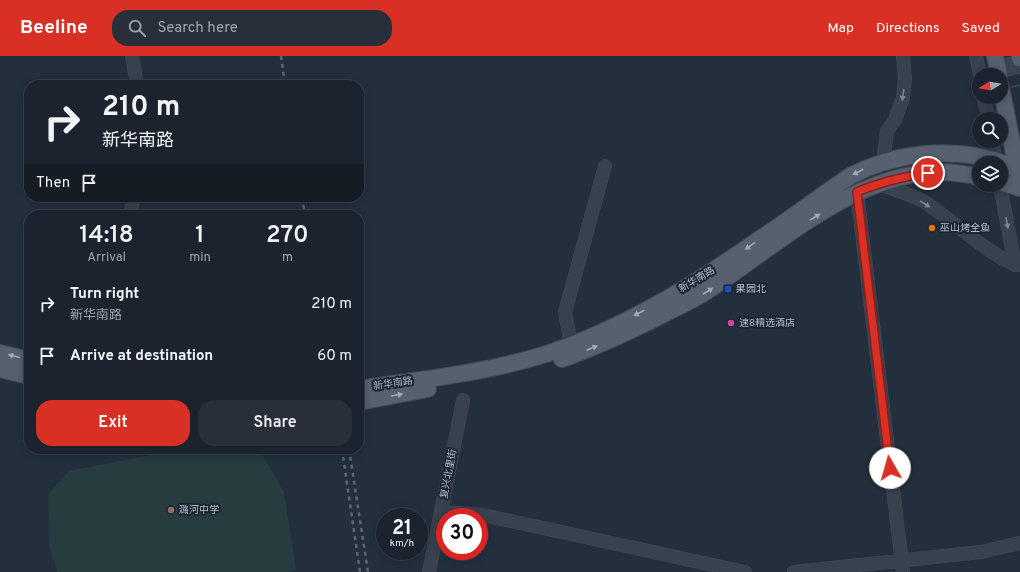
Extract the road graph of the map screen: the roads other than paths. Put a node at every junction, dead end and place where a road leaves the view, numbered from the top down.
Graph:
1 (132, 56) edge
2 (903, 56) edge
3 (976, 56) edge
4 (995, 56) edge
5 (979, 68) edge
6 (998, 68) edge
7 (136, 80) edge
8 (1004, 104) edge
9 (976, 156) edge
10 (883, 163) junction
11 (604, 166) dead end
12 (1008, 169) edge
13 (972, 174) edge
14 (1019, 175) edge
15 (877, 183) junction
16 (1008, 186) edge
17 (1020, 188) edge
18 (857, 192) junction
19 (1002, 192) edge
20 (1018, 265) edge
21 (571, 344) junction
22 (0, 353) edge
23 (24, 359) edge
24 (0, 369) edge
25 (24, 375) edge
26 (364, 388) edge
27 (464, 400) dead end
28 (364, 401) edge
29 (443, 508) edge
30 (488, 516) edge
31 (436, 540) edge
32 (1020, 543) edge
33 (902, 566) edge
34 (429, 572) edge
35 (745, 572) edge
36 (794, 572) edge

1 - 7 street
2 -> 10 street
3 - 5 street
4 - 6 main road
8 - 14 main road
9 - 10 main road, 新华南路
10 -> 21 main road, 新华南路
11 - 21 street
12 - 14 main road, 新华南路
13 - 15 main road, 新华南路
15 - 18 main road, 新华南路
15 -> 20 street
16 - 17 main road
28 -> 18 main road, 新华南路
18 - 33 street
19 -> 20 street
21 - 26 main road, 新华南路
23 -> 22 main road
24 - 25 main road
27 - 29 street, 复兴北里街
30 - 35 street
31 - 34 street, 复兴北里街
32 - 33 street
33 - 36 street

